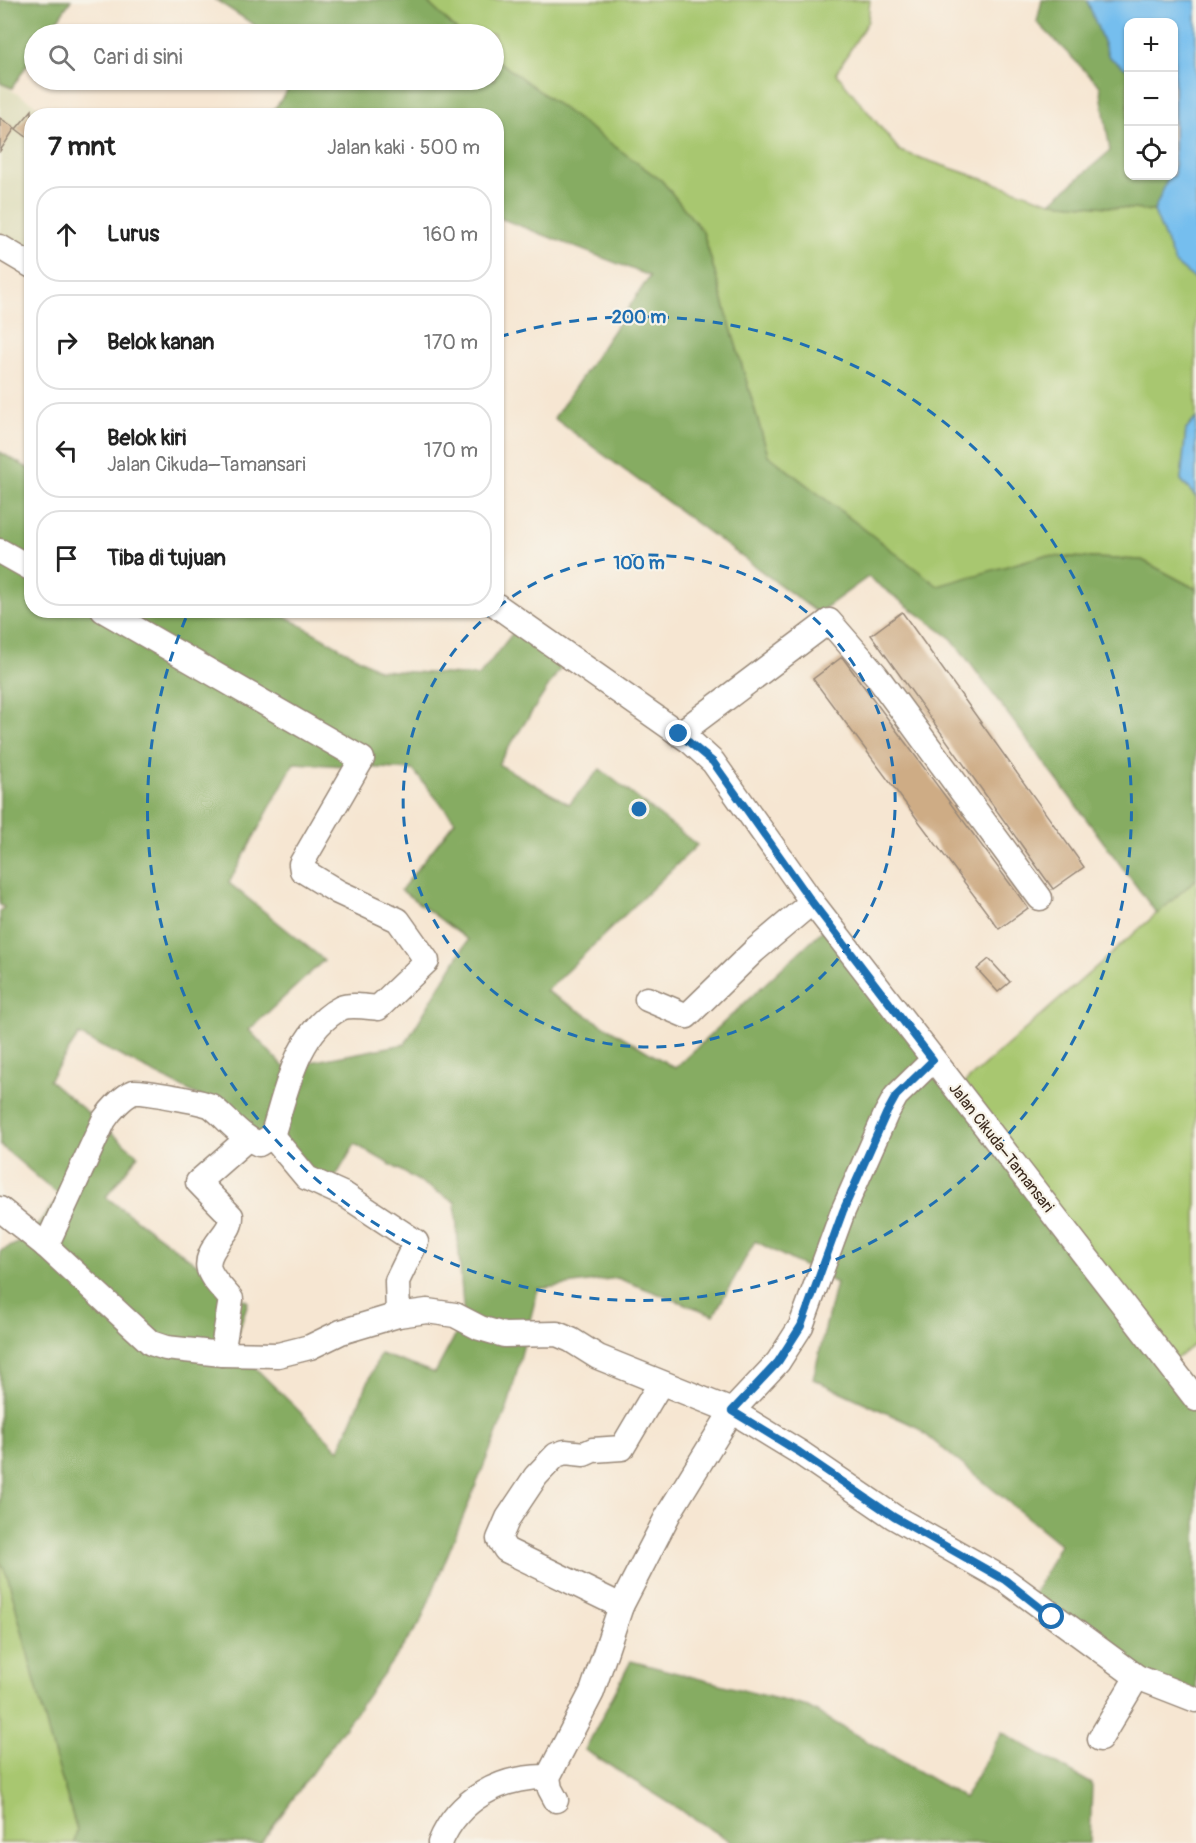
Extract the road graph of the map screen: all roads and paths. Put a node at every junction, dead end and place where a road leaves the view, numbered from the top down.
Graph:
1 (0, 246) edge
2 (24, 261) edge
3 (0, 551) edge
4 (24, 564) edge
5 (504, 611) edge
6 (117, 618) edge
7 (679, 734) junction
8 (1040, 898) dead end
9 (812, 902) junction
10 (647, 999) dead end
11 (933, 1060) junction
12 (272, 1136) junction
13 (247, 1139) junction
14 (0, 1209) edge
15 (46, 1246) junction
16 (398, 1315) junction
17 (222, 1354) junction
18 (660, 1384) junction
19 (1196, 1399) edge
20 (732, 1411) junction
21 (621, 1606) junction
22 (1137, 1677) junction
23 (1196, 1700) edge
24 (1100, 1739) dead end
25 (548, 1777) junction
26 (556, 1800) dead end
27 (440, 1843) edge

1 - 2 street
3 - 4 street
5 - 7 street, Jalan Cikuda–Tamansari
6 - 12 street
7 - 8 street
7 - 9 street, Jalan Cikuda–Tamansari
9 - 10 street
9 - 11 street, Jalan Cikuda–Tamansari
11 - 19 street, Jalan Cikuda–Tamansari
11 - 20 street
12 - 13 street
12 - 16 street
13 - 15 street
13 - 17 street
14 - 15 street
15 - 17 street
16 - 17 street
16 - 18 street
18 - 20 street
18 - 21 street
20 - 21 street
20 - 22 street
21 - 25 street
22 - 23 street
22 - 24 street
25 - 26 street
25 - 27 street

